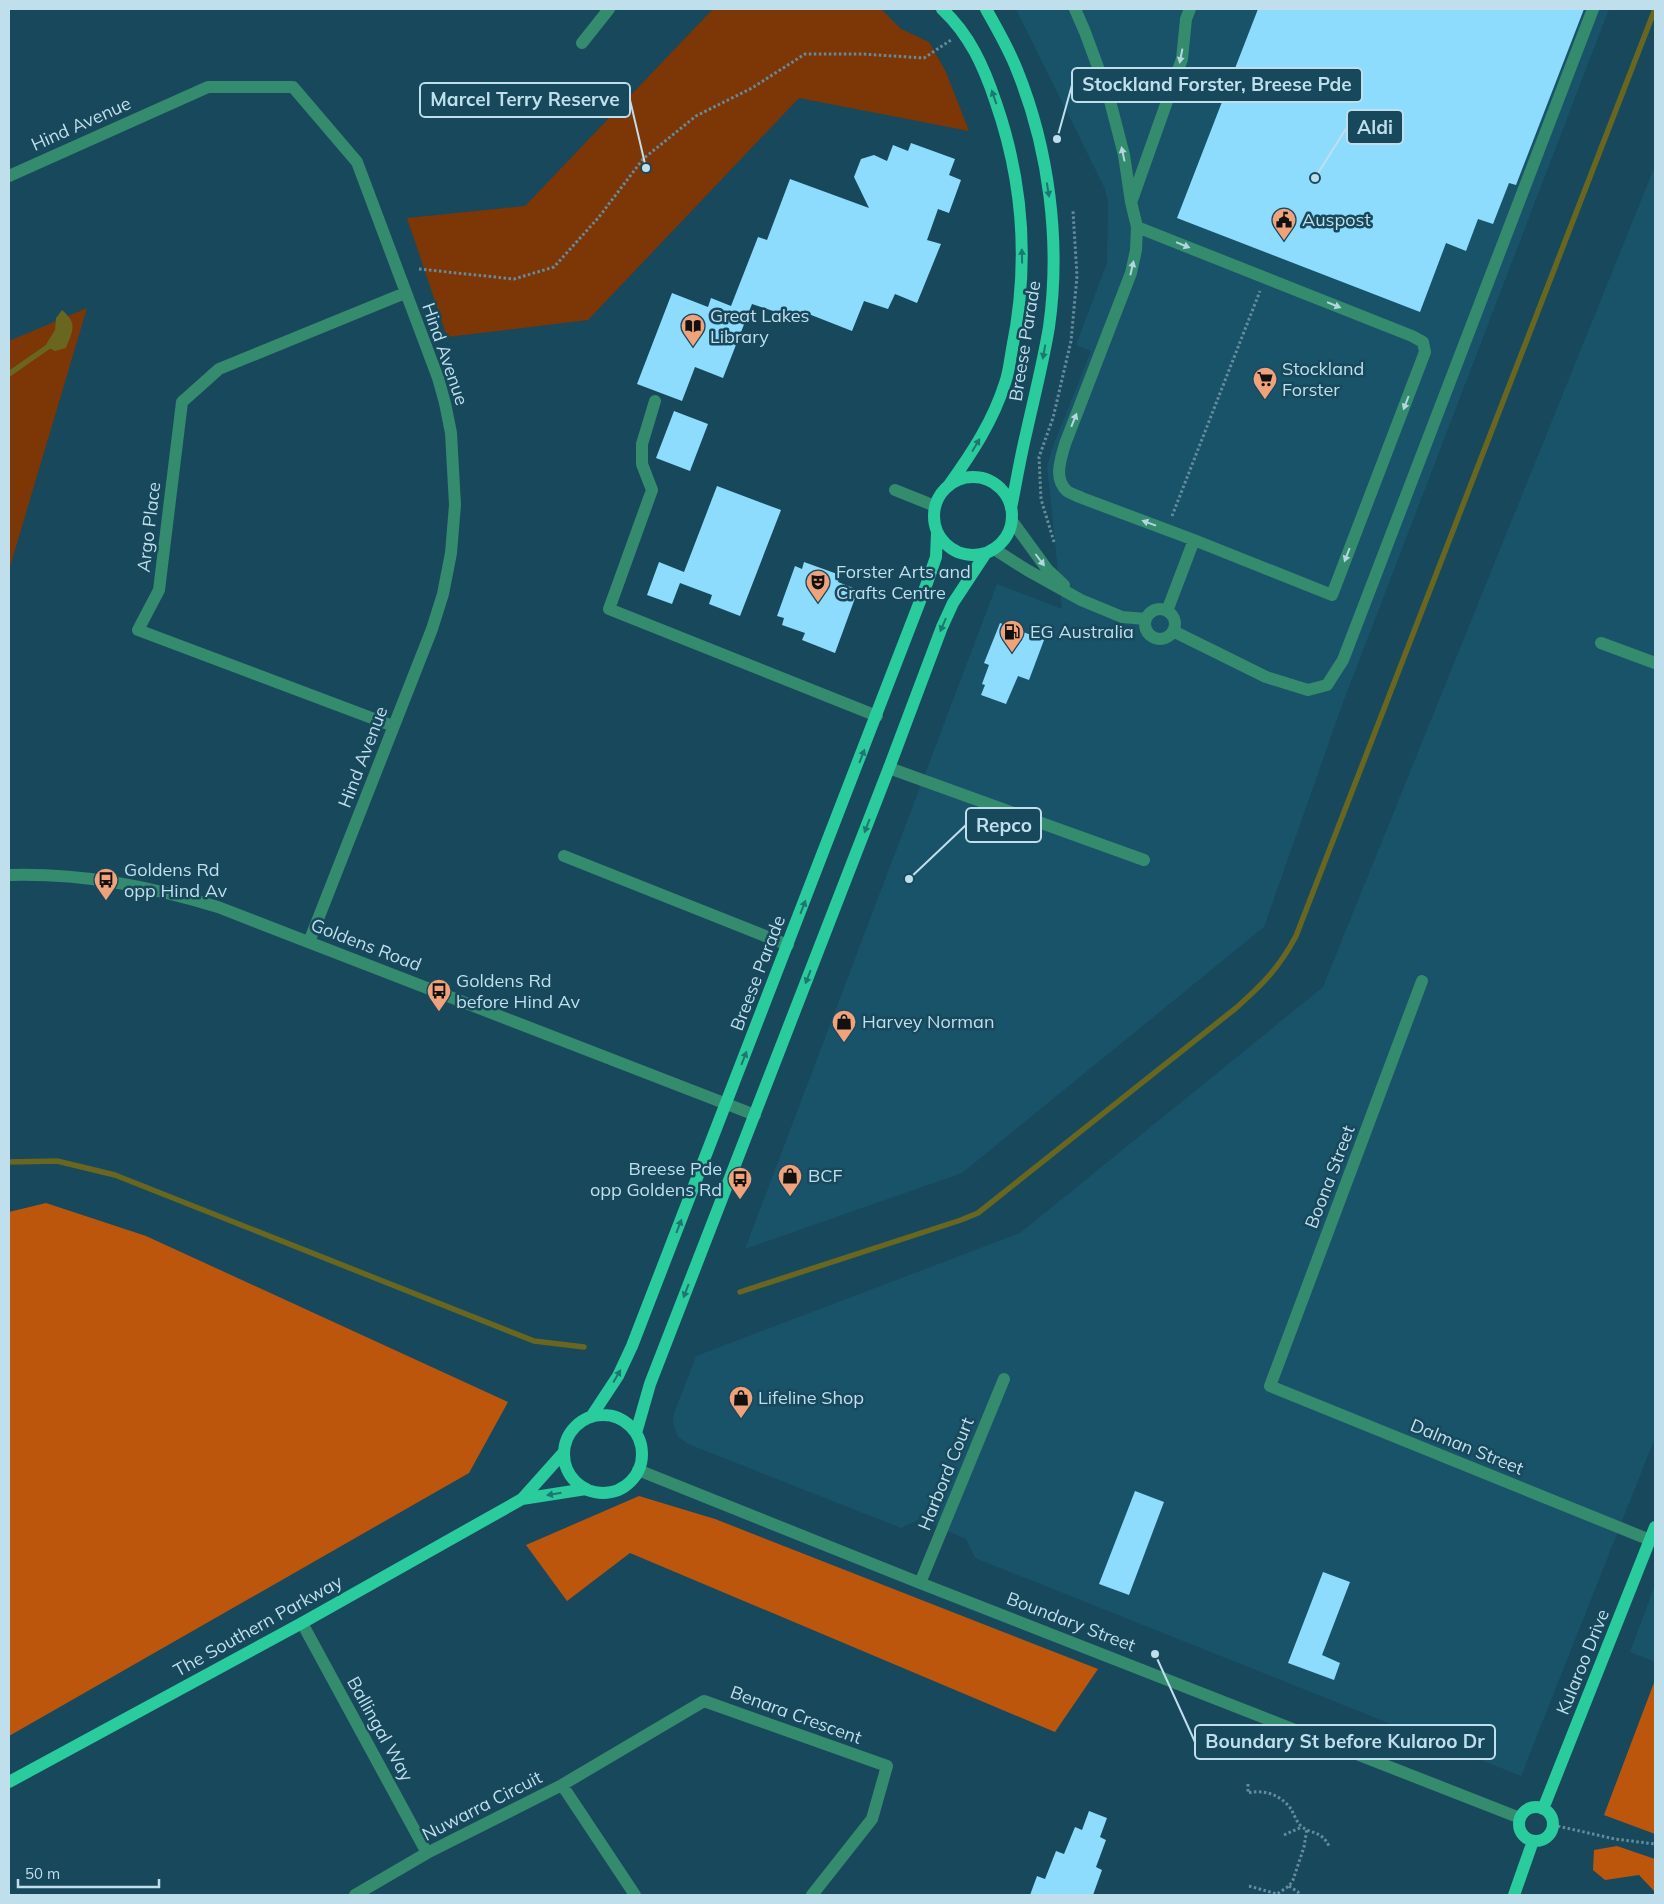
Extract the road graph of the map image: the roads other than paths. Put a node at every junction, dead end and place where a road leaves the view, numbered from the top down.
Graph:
1 (609, 9) edge
2 (942, 9) edge
3 (986, 9) edge
4 (1075, 9) edge
5 (1190, 9) edge
6 (1593, 9) edge
7 (582, 43) dead end
8 (9, 176) edge
9 (1131, 202) junction
10 (1137, 227) junction
11 (405, 294) junction
12 (656, 402) dead end
13 (949, 485) junction
14 (895, 490) dead end
15 (935, 506) junction
16 (1012, 514) junction
17 (937, 533) junction
18 (1194, 540) junction
19 (990, 551) junction
20 (1080, 600) junction
21 (1167, 611) junction
22 (1146, 619) junction
23 (1173, 632) junction
24 (1601, 642) dead end
25 (1655, 663) edge
26 (877, 716) junction
27 (393, 726) junction
28 (889, 768) junction
29 (564, 856) dead end
30 (1144, 860) dead end
31 (9, 875) edge
32 (309, 942) junction
33 (788, 945) junction
34 (1422, 981) dead end
35 (726, 1104) junction
36 (754, 1115) junction
37 (1004, 1379) dead end
38 (1270, 1386) joint
39 (591, 1417) junction
40 (636, 1433) junction
41 (564, 1452) junction
42 (638, 1470) junction
43 (586, 1489) junction
44 (522, 1499) junction
45 (1655, 1527) edge
46 (1650, 1540) junction
47 (920, 1583) junction
48 (302, 1623) junction
49 (9, 1782) edge
50 (562, 1785) junction
51 (1543, 1809) junction
52 (1520, 1818) junction
53 (1533, 1841) junction
54 (427, 1853) junction
55 (355, 1895) edge
56 (635, 1895) edge
57 (812, 1895) edge
58 (1514, 1895) edge

1 - 7 street
13 -> 2 main road, Breese Parade
3 -> 16 main road, Breese Parade
9 -> 4 street
5 -> 9 street
6 - 23 street
8 - 11 street, Hind Avenue
9 - 10 street
18 -> 10 street
10 -> 18 street
11 - 27 street, Hind Avenue
11 - 27 street, Argo Place
12 - 26 street
13 - 15 main road
13 - 16 main road
14 - 15 street
15 - 17 main road
16 - 19 main road
16 -> 20 street
17 - 19 main road
17 - 26 main road, Breese Parade
18 - 21 street
19 - 20 street
19 -> 28 main road
20 - 22 street
21 - 22 street
21 - 23 street
22 - 23 street
24 - 25 street
33 -> 26 main road, Breese Parade
27 - 32 street, Hind Avenue
28 - 30 street
28 -> 36 main road
29 - 33 street
31 - 32 street, Goldens Road
32 - 35 street, Goldens Road
35 -> 33 main road, Breese Parade
34 - 38 street, Boona Street
35 - 36 street, Goldens Road
39 -> 35 main road, Breese Parade
36 -> 40 main road
37 - 47 street, Harbord Court
38 - 46 street, Dalman Street
39 - 40 main road
39 - 41 main road
40 - 42 main road
41 - 43 main road
41 - 44 main road, The Southern Parkway
42 - 43 main road
42 - 47 street, Boundary Street
43 -> 44 main road, The Southern Parkway
44 - 48 main road, The Southern Parkway
45 - 46 main road, Kularoo Drive
46 - 51 main road, Kularoo Drive
47 - 52 street, Boundary Street
48 - 49 main road, The Southern Parkway
48 - 54 street, Ballingal Way
50 - 54 street, Nuwarra Circuit
50 - 56 street, Nuwarra Circuit
50 - 57 street, Benara Crescent
51 - 52 main road
51 - 53 main road
52 - 53 main road
53 - 58 main road
54 - 55 street, Nuwarra Circuit

